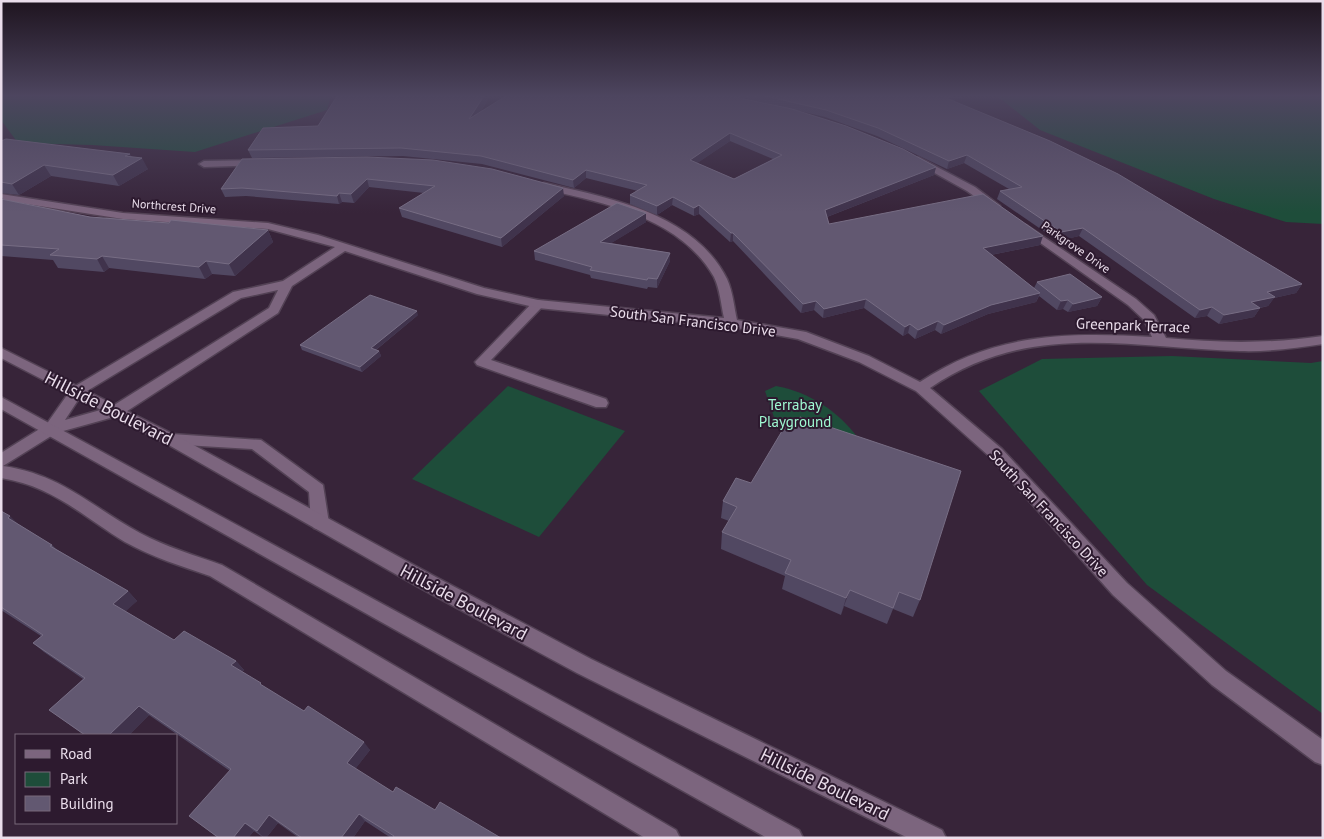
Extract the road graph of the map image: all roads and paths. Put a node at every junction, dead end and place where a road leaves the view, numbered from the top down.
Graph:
1 (905, 153) edge
2 (272, 162) edge
3 (204, 164) dead end
4 (534, 183) edge
5 (1, 196) edge
6 (344, 247) junction
7 (287, 284) junction
8 (538, 304) junction
9 (732, 323) junction
10 (1323, 340) edge
11 (1161, 341) junction
12 (1, 352) edge
13 (921, 388) junction
14 (77, 391) junction
15 (1, 402) edge
16 (600, 403) dead end
17 (116, 411) junction
18 (52, 429) junction
19 (172, 440) junction
20 (1, 461) edge
21 (1, 472) edge
22 (320, 523) junction
23 (1323, 754) edge
24 (668, 838) edge
25 (790, 838) edge
26 (934, 838) edge

1 - 11 street, Parkgrove Drive
2 - 3 street
4 - 9 street
5 - 6 street, Northcrest Drive
6 - 7 street
6 - 8 street, South San Francisco Drive
7 - 14 street
7 - 17 street
8 - 9 street, South San Francisco Drive
8 - 16 street
9 - 13 street, South San Francisco Drive
10 - 11 street, Greenpark Terrace
11 - 13 street, Greenpark Terrace
12 - 14 street, Hillside Boulevard
13 - 23 street, South San Francisco Drive
14 - 17 street, Hillside Boulevard
14 - 18 street
15 - 18 street
17 - 18 street
17 - 19 street, Hillside Boulevard
18 - 20 street
18 - 25 street
19 - 22 street, Hillside Boulevard
19 - 22 street
21 - 24 street
22 - 26 street, Hillside Boulevard

